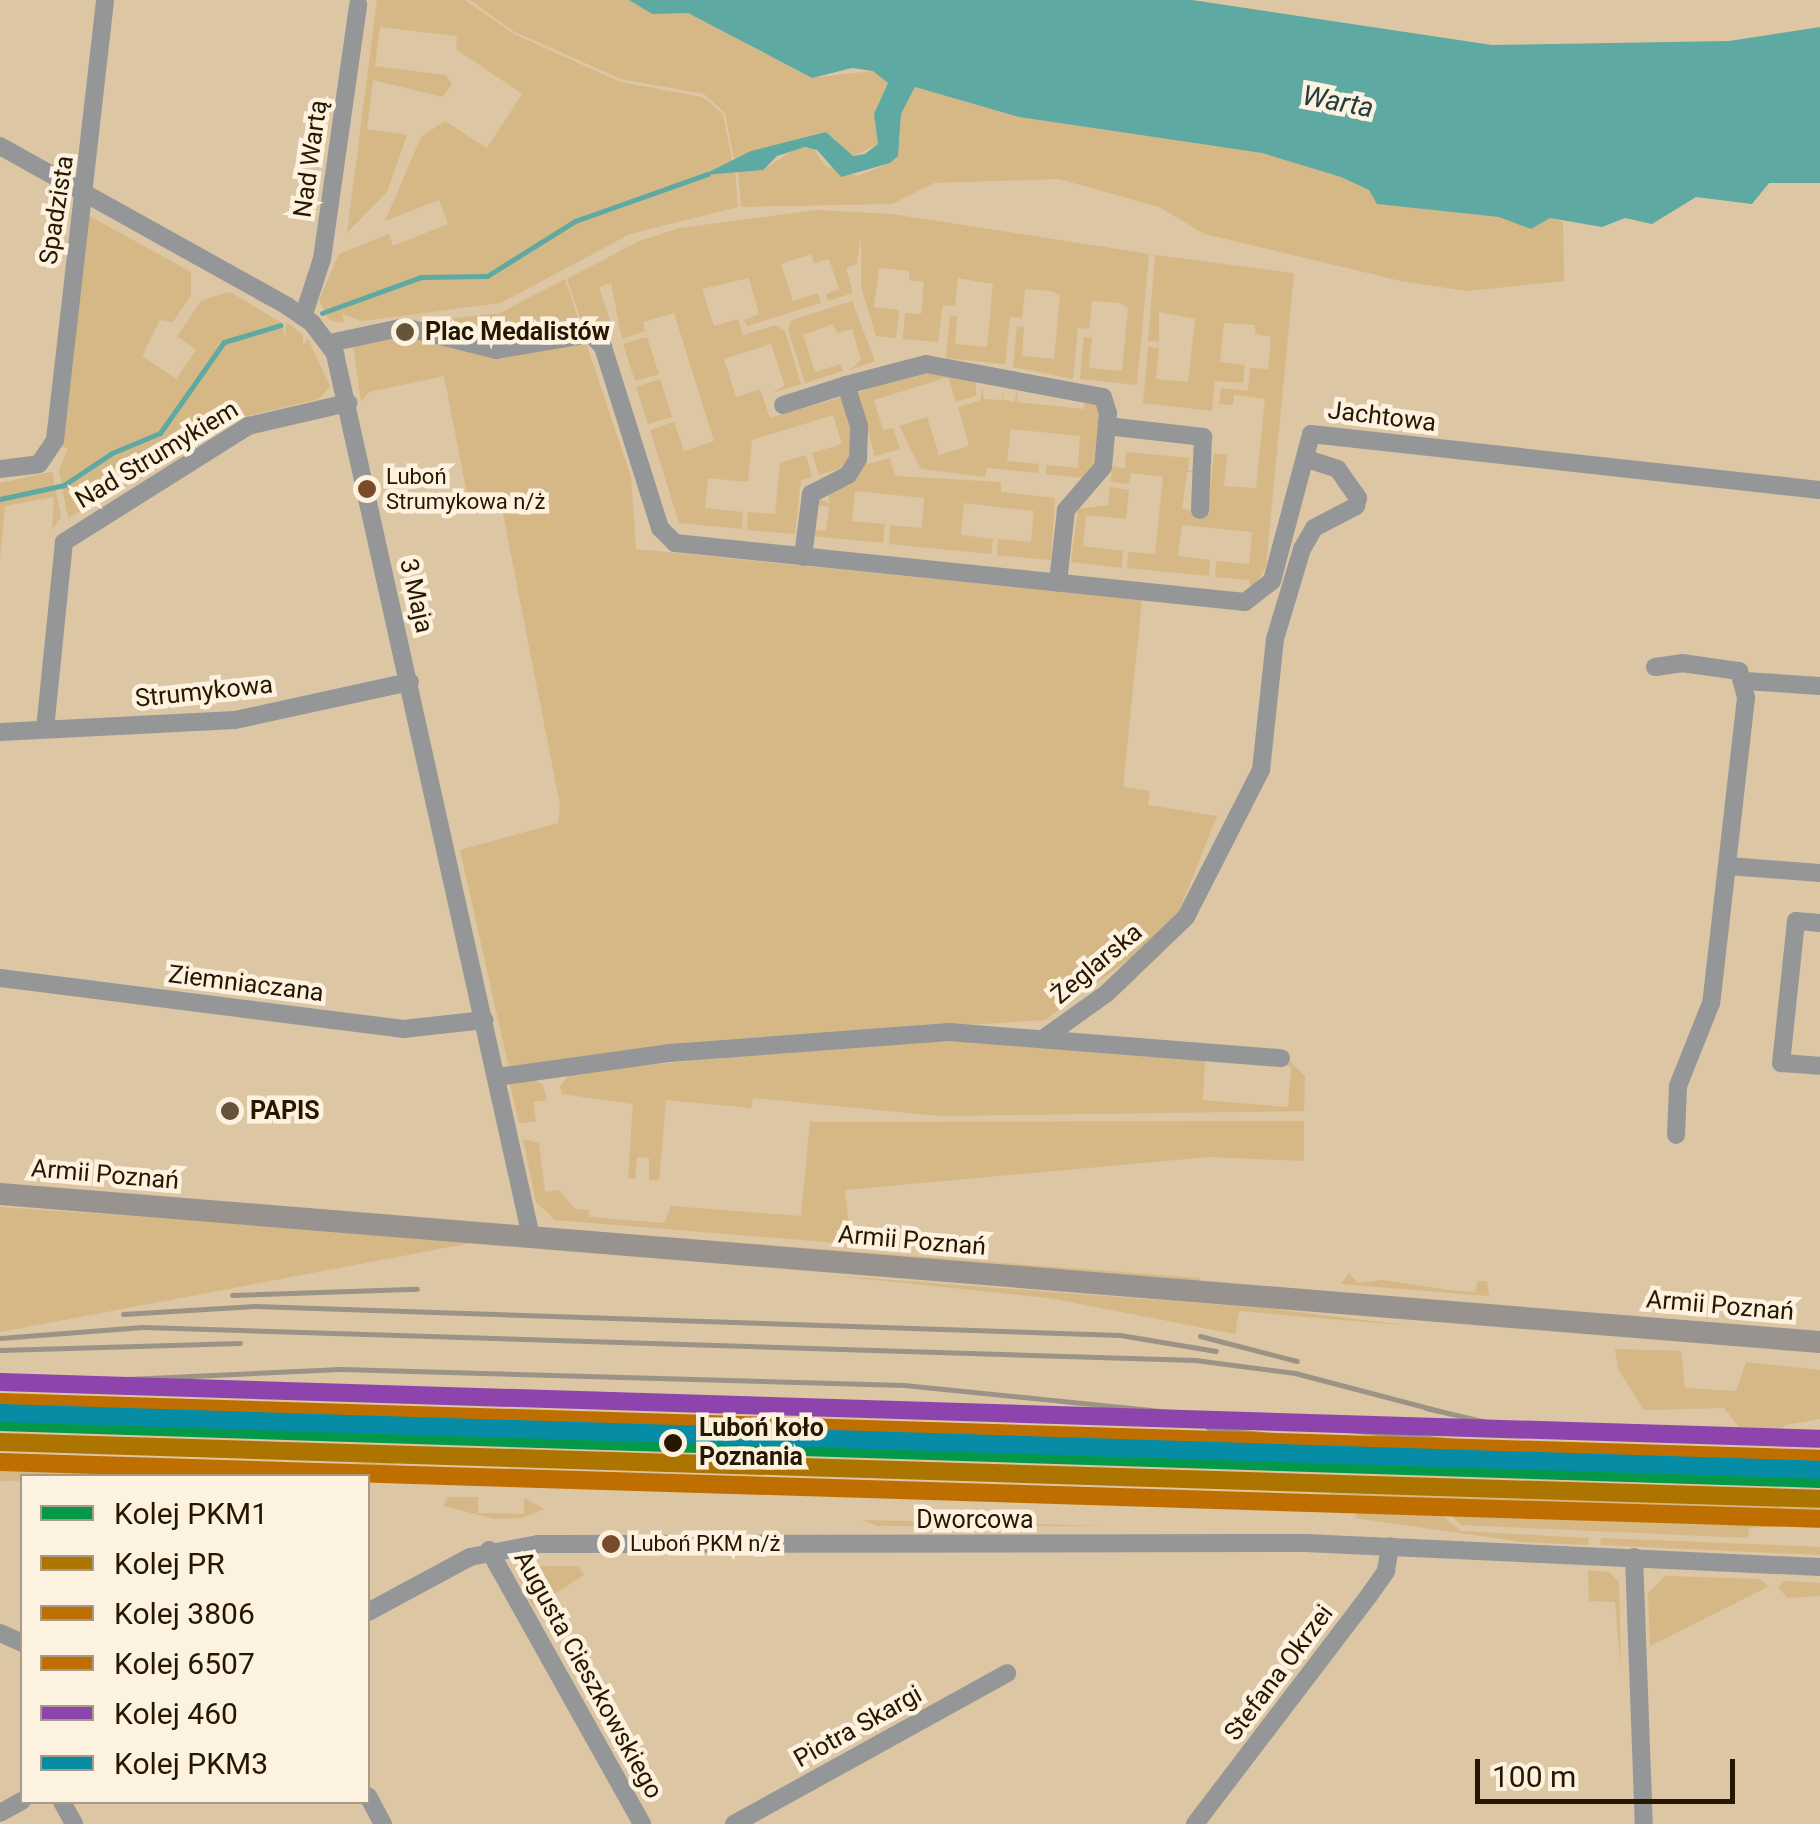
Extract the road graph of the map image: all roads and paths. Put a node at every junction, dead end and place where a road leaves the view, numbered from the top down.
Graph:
1 (105, 0) edge
2 (358, 4) dead end
3 (0, 146) edge
4 (80, 194) junction
5 (303, 316) junction
6 (330, 343) junction
7 (846, 385) junction
8 (348, 404) junction
9 (783, 406) dead end
10 (1107, 426) junction
11 (1308, 459) junction
12 (0, 470) edge
13 (1820, 490) edge
14 (1200, 510) dead end
15 (803, 557) junction
16 (1058, 583) junction
17 (1655, 666) dead end
18 (1745, 681) junction
19 (410, 682) junction
20 (1820, 686) edge
21 (44, 730) junction
22 (0, 732) edge
23 (1729, 866) junction
24 (1820, 873) edge
25 (1820, 923) edge
26 (0, 978) edge
27 (485, 1020) junction
28 (1044, 1038) junction
29 (1281, 1058) dead end
30 (1820, 1066) edge
31 (497, 1077) junction
32 (1676, 1135) dead end
33 (0, 1194) edge
34 (531, 1237) junction
35 (1820, 1342) edge
36 (1390, 1546) junction
37 (489, 1550) junction
38 (1634, 1557) junction
39 (1820, 1567) edge
40 (370, 1611) edge
41 (1007, 1673) dead end
42 (370, 1800) edge
43 (383, 1824) edge
44 (642, 1824) edge
45 (734, 1824) edge
46 (1194, 1824) edge
47 (1644, 1824) edge

1 - 4 street, Spadzista
2 - 5 street, Nad Wartą
3 - 4 street, 3 Maja
4 - 5 street, 3 Maja
4 - 12 street, Spadzista
5 - 6 street, 3 Maja
6 - 8 street, 3 Maja
6 - 15 street
7 - 9 street
7 - 10 street
7 - 15 street
8 - 19 street, 3 Maja
8 - 21 street, Nad Strumykiem
10 - 14 street
10 - 16 street
11 - 13 street, Jachtowa
11 - 16 street
11 - 28 street, Żeglarska
15 - 16 street
17 - 18 street
18 - 20 street
18 - 23 street
19 - 21 street, Strumykowa
19 - 27 street, 3 Maja
21 - 22 street, Strumykowa
23 - 24 street
23 - 32 street
25 - 30 street
26 - 27 street, Ziemniaczana
27 - 31 street, 3 Maja
28 - 29 street
28 - 31 street, Żeglarska
31 - 34 street, 3 Maja
33 - 34 main road, Armii Poznań
34 - 35 main road, Armii Poznań
36 - 37 street, Dworcowa
36 - 38 street, Dworcowa
36 - 46 street, Stefana Okrzei
37 - 40 street
37 - 44 street, Augusta Cieszkowskiego
38 - 39 street, Dworcowa
38 - 47 street
41 - 45 street, Piotra Skargi
42 - 43 street

